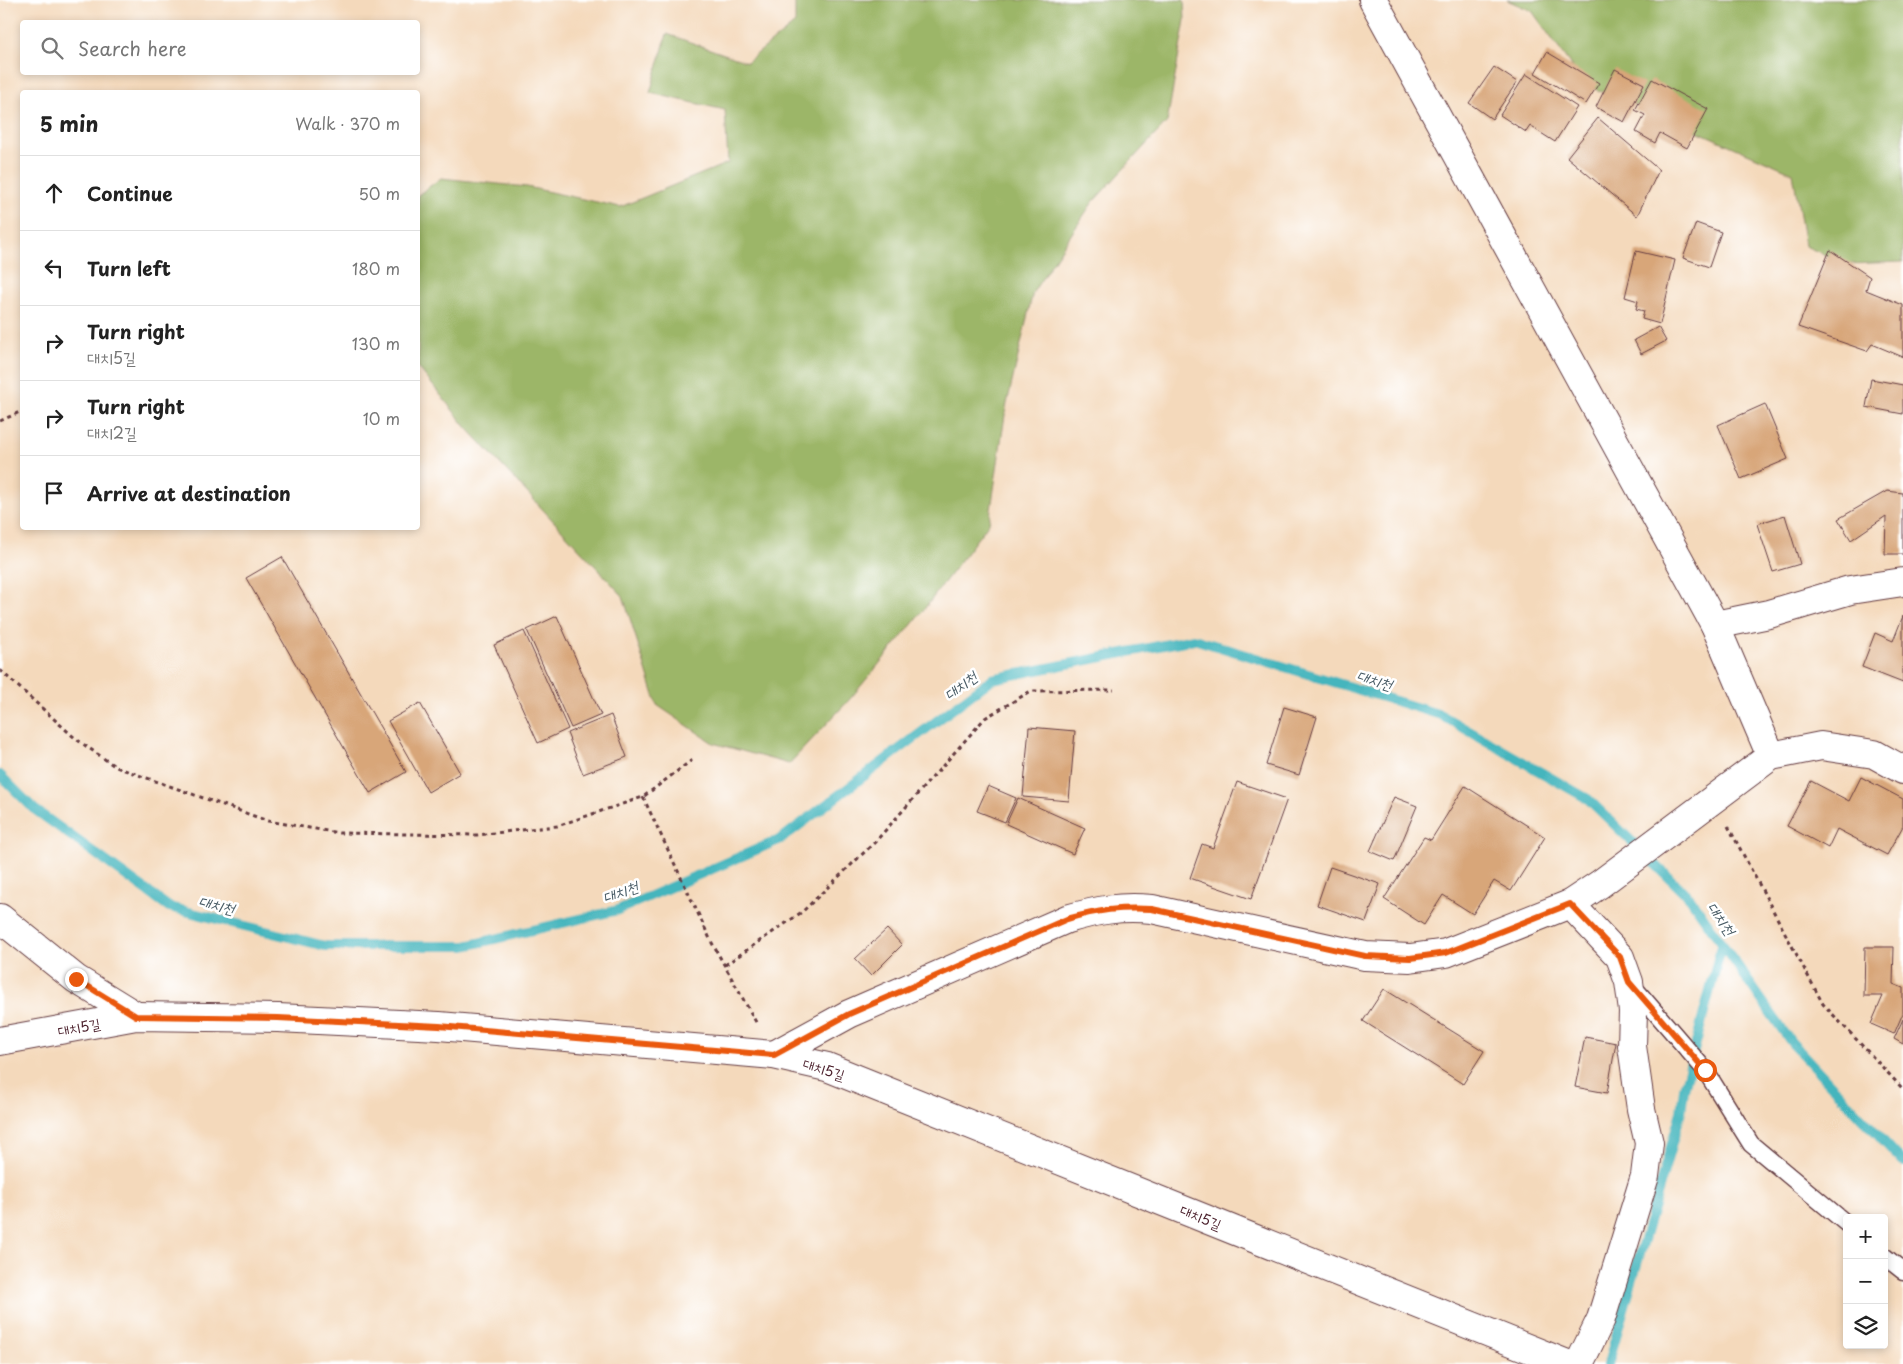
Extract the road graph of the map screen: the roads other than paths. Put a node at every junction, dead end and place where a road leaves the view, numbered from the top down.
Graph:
1 (1373, 0) edge
2 (1903, 582) edge
3 (1715, 625) junction
4 (1771, 756) junction
5 (1903, 770) edge
6 (1570, 904) junction
7 (0, 918) edge
8 (1629, 982) junction
9 (136, 1016) junction
10 (0, 1041) edge
11 (774, 1055) junction
12 (1843, 1221) edge
13 (1888, 1259) edge
14 (1903, 1272) edge
15 (1567, 1364) edge
16 (1579, 1364) edge

1 - 3 street
2 - 3 street
3 - 4 street
4 - 5 street
4 - 6 street
6 - 8 street
6 - 11 street
7 - 9 street
8 - 12 lane
8 - 16 street
9 - 10 street, 대치5길
9 - 11 street, 대치5길
11 - 15 street, 대치5길
13 - 14 lane

